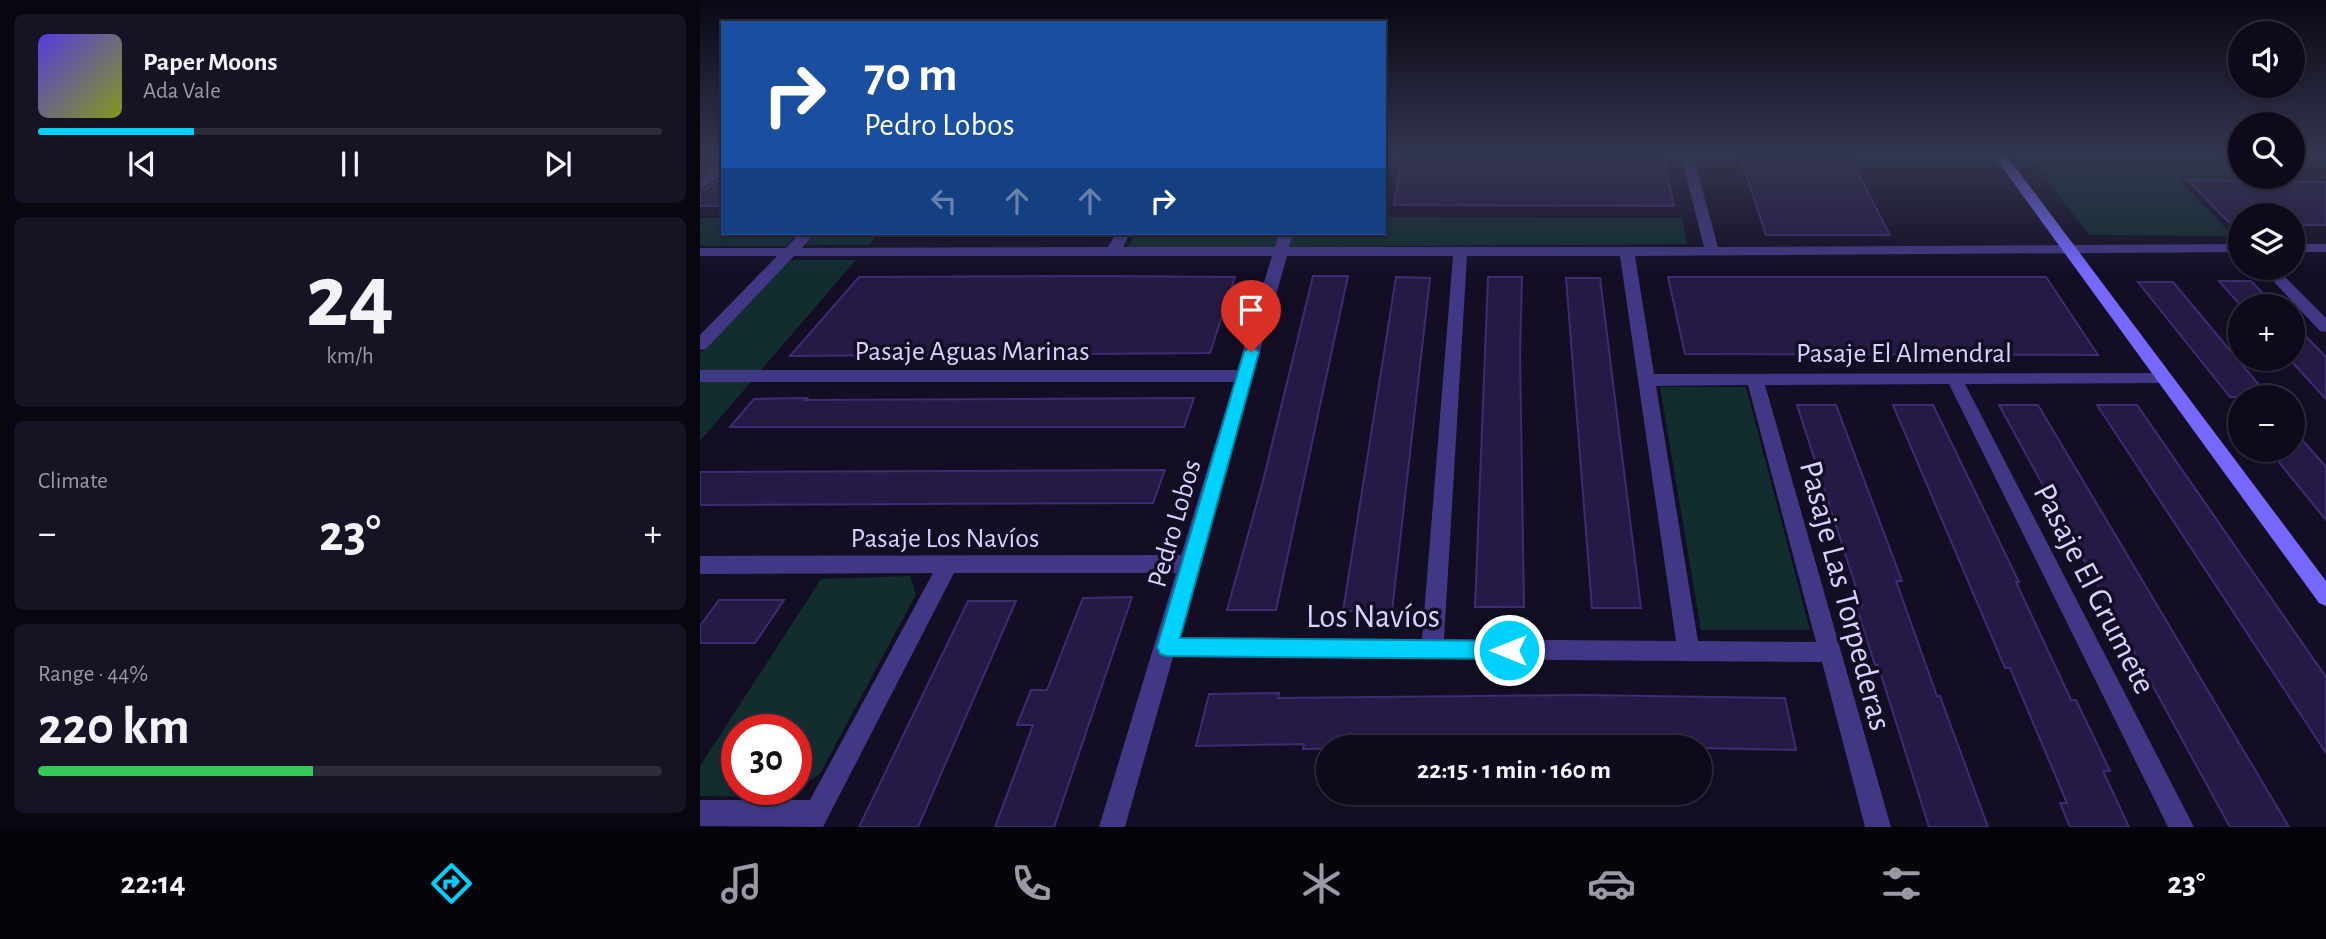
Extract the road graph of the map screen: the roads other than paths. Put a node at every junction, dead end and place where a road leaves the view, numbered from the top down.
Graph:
1 (1697, 195) edge
2 (2028, 195) edge
3 (806, 235) edge
4 (1122, 235) edge
5 (1283, 242) edge
6 (2228, 248) edge
7 (2305, 248) edge
8 (2326, 248) edge
9 (2069, 250) junction
10 (1460, 251) junction
11 (1627, 251) junction
12 (1712, 251) junction
13 (700, 252) edge
14 (789, 252) junction
15 (1113, 252) junction
16 (2280, 280) edge
17 (2326, 327) edge
18 (700, 345) edge
19 (700, 376) edge
20 (1244, 376) junction
21 (2162, 377) junction
22 (1954, 378) junction
23 (1755, 379) junction
24 (1647, 380) junction
25 (948, 564) junction
26 (1191, 564) junction
27 (700, 565) edge
28 (2326, 597) edge
29 (1167, 647) junction
30 (1432, 649) junction
31 (1689, 651) junction
32 (1830, 652) junction
33 (700, 813) edge
34 (813, 820) edge
35 (1112, 827) edge
36 (1878, 827) edge
37 (2181, 827) edge

1 - 12 street
2 - 9 street
3 - 14 street
4 - 15 street
5 - 10 street
5 - 15 street
5 - 20 street, Pedro Lobos
6 - 9 street
7 - 8 street
9 - 12 street
9 - 21 street
10 - 11 street
10 - 30 street
11 - 12 street
11 - 24 street
13 - 14 street
14 - 15 street
14 - 18 street
16 - 17 street
19 - 20 street, Pasaje Aguas Marinas
20 - 26 street, Pedro Lobos
21 - 22 street, Pasaje El Almendral
21 - 28 street
22 - 23 street, Pasaje El Almendral
22 - 37 street, Pasaje El Grumete
23 - 24 street, Pasaje El Almendral
23 - 32 street, Pasaje Las Torpederas
24 - 31 street
25 - 26 street, Pasaje Los Navíos
25 - 27 street, Pasaje Los Navíos
25 - 34 street
26 - 29 street, Pedro Lobos
29 - 30 street, Los Navíos
29 - 35 street, Pedro Lobos
30 - 31 street, Los Navíos
31 - 32 street, Los Navíos
32 - 36 street, Pasaje Las Torpederas
33 - 34 street

